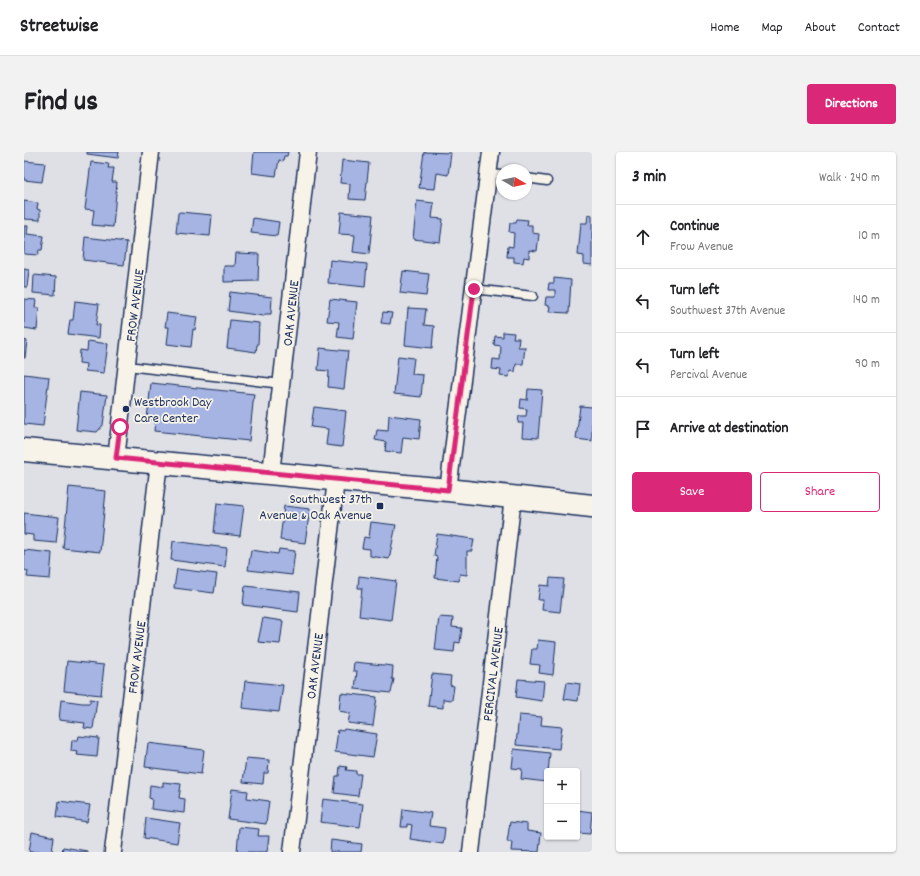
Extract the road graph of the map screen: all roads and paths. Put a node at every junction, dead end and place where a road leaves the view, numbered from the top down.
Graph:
1 (151, 152) edge
2 (308, 152) edge
3 (490, 152) edge
4 (495, 175) edge
5 (532, 179) edge
6 (548, 181) dead end
7 (474, 289) junction
8 (533, 296) dead end
9 (127, 366) junction
10 (282, 384) junction
11 (24, 450) edge
12 (116, 458) junction
13 (160, 462) junction
14 (271, 473) junction
15 (336, 480) junction
16 (448, 490) junction
17 (513, 497) junction
18 (592, 506) edge
19 (113, 852) edge
20 (292, 852) edge
21 (471, 852) edge

1 - 9 street, FROW AVENUE
2 - 10 street, OAK AVENUE
3 - 4 street
4 - 7 street
5 - 6 lane
7 - 8 lane
7 - 16 street
9 - 10 lane
9 - 12 street, FROW AVENUE
10 - 14 street, OAK AVENUE
11 - 12 main road
12 - 13 main road
13 - 14 main road
13 - 19 street, FROW AVENUE
14 - 15 main road
15 - 16 main road
15 - 20 street, OAK AVENUE
16 - 17 main road
17 - 18 main road
17 - 21 street, PERCIVAL AVENUE

